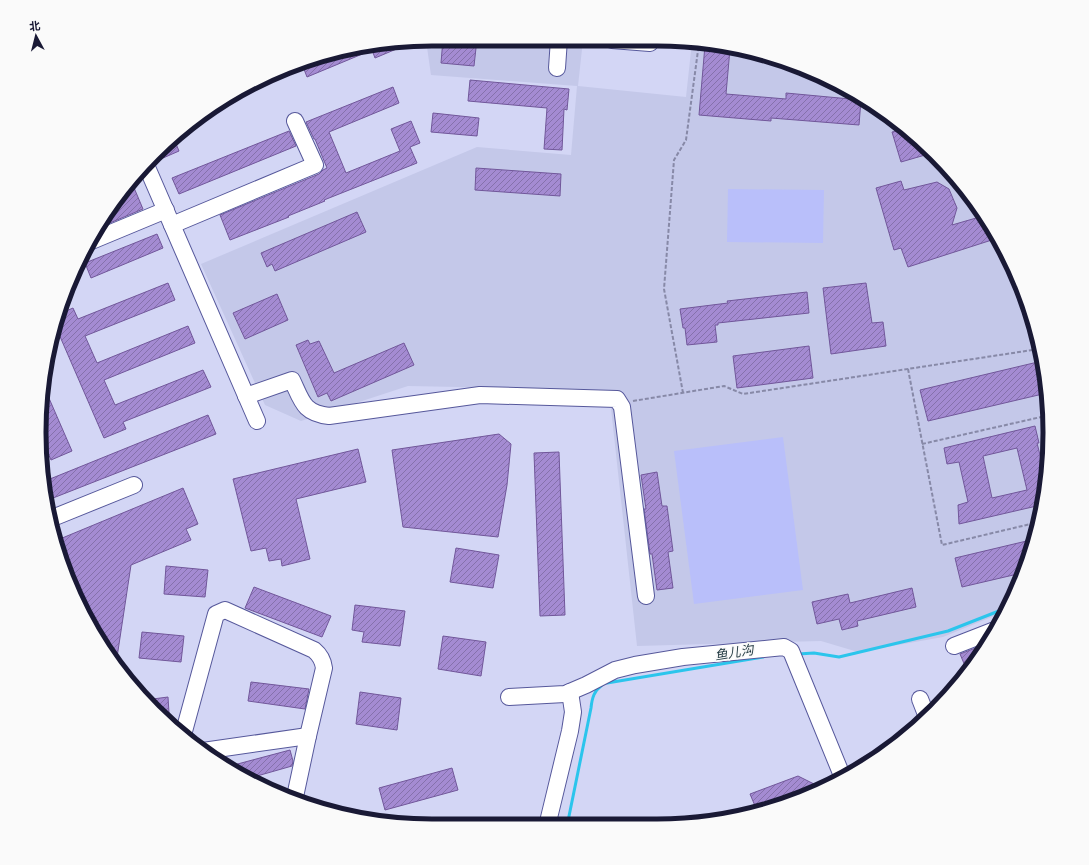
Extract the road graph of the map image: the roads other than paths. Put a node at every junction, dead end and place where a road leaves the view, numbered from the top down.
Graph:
1 (559, 46) edge
2 (557, 68) dead end
3 (296, 120) dead end
4 (149, 171) edge
5 (166, 210) junction
6 (172, 225) junction
7 (99, 238) edge
8 (246, 396) junction
9 (257, 421) dead end
10 (134, 485) dead end
11 (55, 517) edge
12 (646, 596) dead end
13 (986, 633) edge
14 (954, 646) dead end
15 (570, 692) junction
16 (509, 697) dead end
17 (920, 699) dead end
18 (925, 711) edge
19 (185, 729) edge
20 (308, 736) junction
21 (212, 750) edge
22 (841, 772) edge
23 (295, 794) edge
24 (549, 819) edge

1 - 2 street
3 - 6 street
4 - 5 street
5 - 6 street
5 - 7 street
6 - 8 street
8 - 9 street
8 - 12 street
10 - 11 street
13 - 14 street
15 - 16 street
15 - 22 street
15 - 24 street
17 - 18 street
19 - 20 street
20 - 21 street
20 - 23 street

